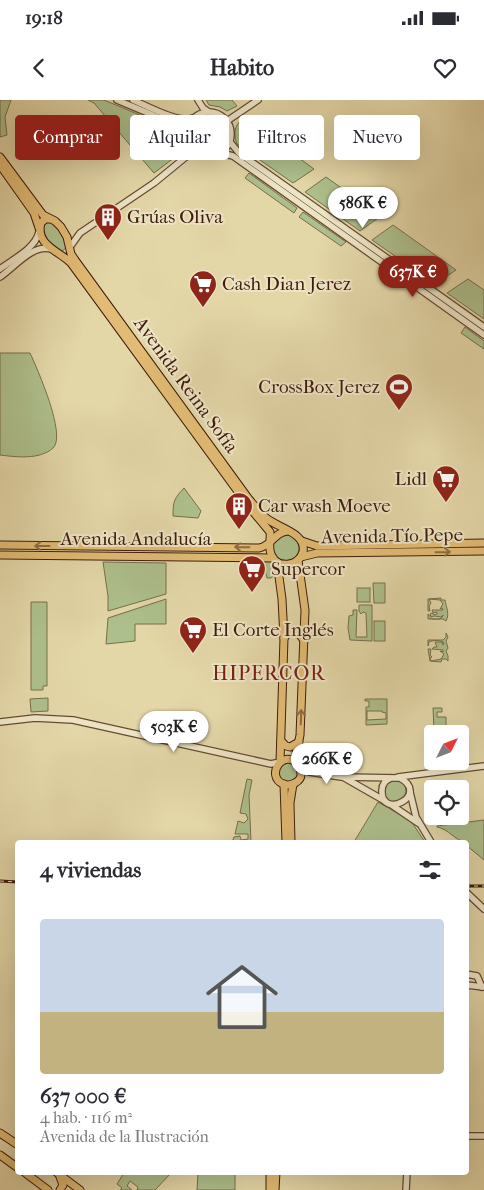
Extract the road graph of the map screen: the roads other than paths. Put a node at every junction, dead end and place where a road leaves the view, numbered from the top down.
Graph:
1 (117, 100) edge
2 (133, 100) edge
3 (258, 100) edge
4 (199, 102) edge
5 (209, 112) junction
6 (153, 115) edge
7 (170, 115) edge
8 (196, 115) edge
9 (201, 115) edge
10 (219, 115) edge
11 (229, 120) edge
12 (229, 127) edge
13 (230, 142) joint
14 (229, 155) edge
15 (0, 157) edge
16 (182, 160) edge
17 (0, 165) edge
18 (50, 219) junction
19 (39, 230) junction
20 (63, 230) junction
21 (78, 236) junction
22 (70, 247) junction
23 (51, 249) junction
24 (60, 254) junction
25 (0, 269) edge
26 (0, 276) edge
27 (484, 328) edge
28 (484, 335) edge
29 (289, 531) junction
30 (302, 541) junction
31 (271, 542) junction
32 (484, 544) edge
33 (0, 545) edge
34 (484, 551) edge
35 (0, 555) edge
36 (300, 558) junction
37 (275, 560) junction
38 (284, 638) junction
39 (304, 642) junction
40 (0, 722) edge
41 (280, 741) junction
42 (299, 742) junction
43 (280, 762) junction
44 (300, 765) junction
45 (484, 766) edge
46 (273, 767) junction
47 (309, 772) junction
48 (422, 773) junction
49 (301, 777) junction
50 (341, 777) junction
51 (394, 778) junction
52 (284, 784) junction
53 (293, 784) junction
54 (409, 789) junction
55 (388, 802) junction
56 (420, 824) junction
57 (286, 840) edge
58 (291, 840) edge
59 (430, 840) edge
60 (469, 895) edge
61 (484, 909) edge
62 (469, 975) edge
63 (469, 985) edge
64 (483, 987) edge
65 (0, 1132) edge
66 (469, 1136) edge
67 (484, 1136) edge
68 (15, 1143) edge
69 (0, 1155) edge
70 (15, 1166) edge
71 (28, 1175) edge
72 (58, 1175) edge
73 (58, 1175) edge
74 (270, 1175) edge
75 (276, 1175) edge
76 (407, 1175) edge
77 (48, 1190) edge
78 (60, 1190) edge
79 (80, 1190) edge
80 (270, 1190) edge
81 (275, 1190) edge
82 (406, 1190) edge

1 - 6 street
2 - 7 street
3 - 11 street
4 - 5 street
4 - 8 street
5 - 9 street
5 - 10 street
12 - 13 street
13 - 27 street
14 - 28 street
15 - 18 main road
16 - 21 street
17 - 19 main road
18 - 19 main road
18 - 20 main road
19 - 23 main road
19 - 25 street
20 - 21 street
20 - 22 main road, Avenida Reina Sofía
21 - 22 street
22 - 24 main road
22 - 29 main road, Avenida Reina Sofía
23 - 24 main road, Avenida Reina Sofía
23 - 26 street
24 - 31 main road, Avenida Reina Sofía
29 - 30 main road
29 - 31 main road
30 - 32 main road, Avenida Tío Pepe
30 - 36 main road
31 -> 33 main road, Avenida Andalucía
31 - 37 main road
36 -> 34 main road, Avenida Tío Pepe
35 - 37 main road, Avenida Andalucía
36 - 37 main road
36 - 39 main road
37 - 38 main road
38 - 39 main road
38 - 41 main road
42 -> 39 main road
40 - 46 street
41 - 42 main road
41 - 43 main road
42 - 44 main road
43 - 44 main road
43 - 46 main road
44 - 47 street
44 - 49 main road
45 - 48 street
46 - 52 main road
47 - 49 street
47 - 50 street
48 - 51 street
48 - 54 street
49 - 53 main road
50 - 51 street
50 - 55 street
51 - 54 street
51 - 55 street
52 - 53 main road
52 - 57 main road
53 - 58 main road
54 - 55 street
54 - 56 street
55 - 56 street
56 - 59 street
60 - 61 street
62 - 64 street
63 - 64 street
65 - 68 main road
66 - 67 street
69 - 70 main road
71 - 77 main road
72 - 78 main road
73 - 79 main road
74 - 80 main road
75 - 81 main road
76 - 82 street

